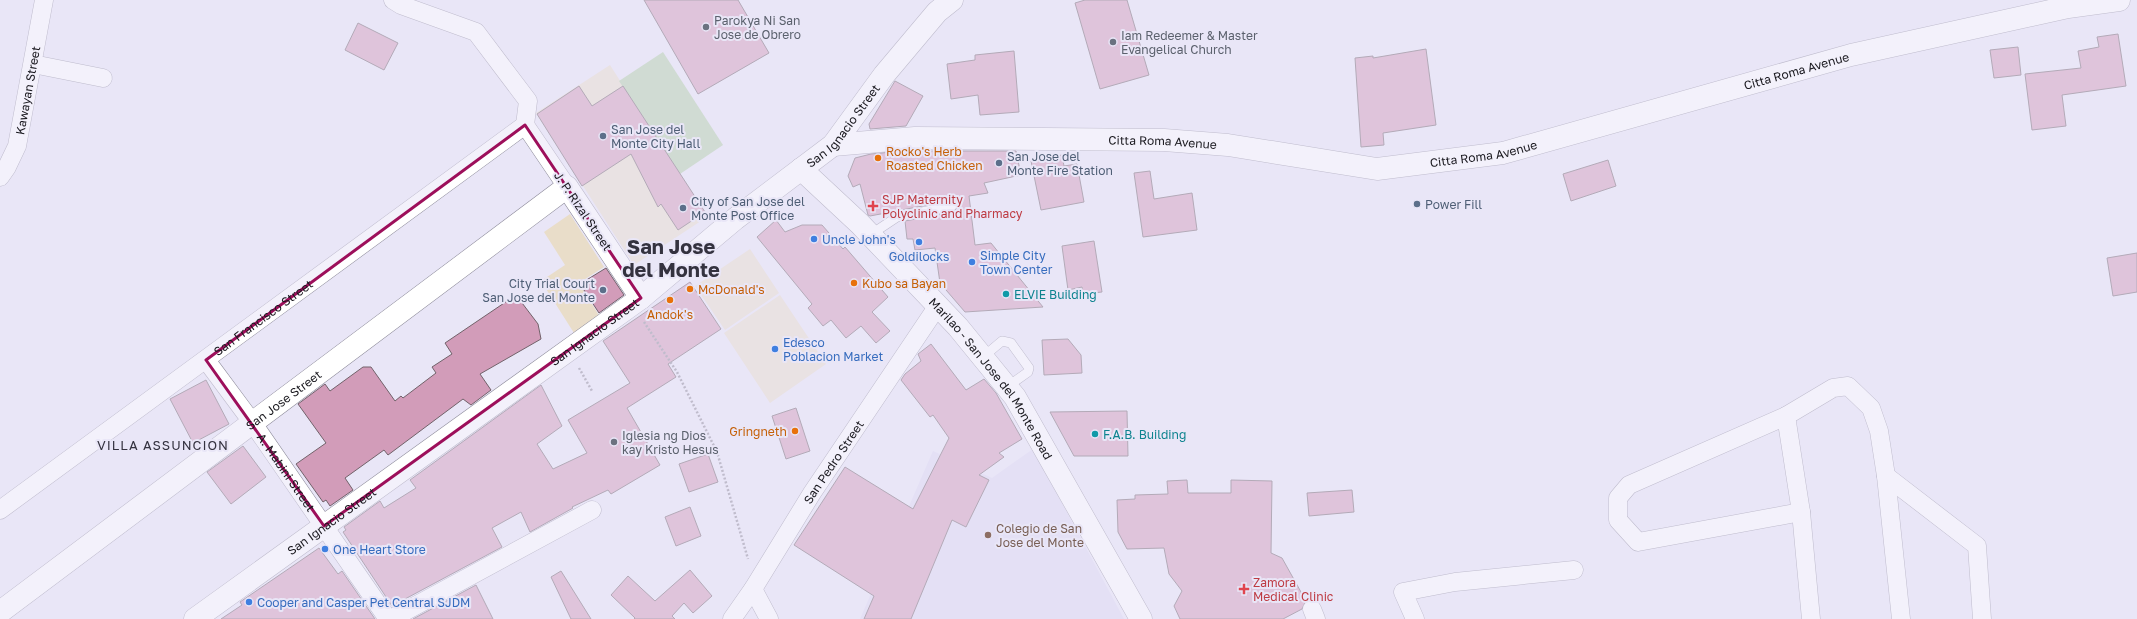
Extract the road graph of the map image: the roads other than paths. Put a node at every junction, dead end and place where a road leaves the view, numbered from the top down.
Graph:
1 (44, 0) edge
2 (393, 0) edge
3 (952, 0) edge
4 (2119, 0) edge
5 (33, 64) junction
6 (103, 78) dead end
7 (525, 125) junction
8 (833, 145) junction
9 (801, 169) junction
10 (0, 177) edge
11 (567, 187) junction
12 (952, 206) dead end
13 (870, 235) junction
14 (637, 301) junction
15 (937, 307) junction
16 (983, 357) junction
17 (206, 360) junction
18 (1007, 387) junction
19 (1786, 416) junction
20 (252, 422) junction
21 (1886, 476) junction
22 (0, 510) edge
23 (592, 510) dead end
24 (1801, 512) junction
25 (324, 526) junction
26 (1574, 570) dead end
27 (755, 587) junction
28 (0, 612) edge
29 (196, 619) edge
30 (389, 619) edge
31 (732, 619) edge
32 (769, 619) edge
33 (1141, 619) edge
34 (1415, 619) edge
35 (1812, 619) edge
36 (1901, 619) edge
37 (1982, 619) edge

1 - 5 street, Kawayan Street
2 - 7 street
3 - 8 main road, San Ignacio Street
4 - 8 main road, Citta Roma Avenue
5 - 6 street
5 - 10 street, Kawayan Street
7 - 11 street, J. P. Rizal Street
7 - 17 street, San Francisco Street
8 - 9 main road, San Ignacio Street
9 - 13 main road, Marilao - San Jose del Monte Road
9 - 14 main road, San Ignacio Street
11 - 14 main road, J. P. Rizal Street
11 - 20 main road, San Jose Street
12 - 13 lane
13 - 15 main road, Marilao - San Jose del Monte Road
14 - 25 main road, San Ignacio Street
15 - 16 main road, Marilao - San Jose del Monte Road
15 - 27 street, San Pedro Street
16 - 18 main road, Marilao - San Jose del Monte Road
16 - 18 lane
17 - 20 street, A. Mabini Street
17 - 22 street, San Francisco Street
18 - 33 main road, Marilao - San Jose del Monte Road
19 - 21 street
19 - 24 street
19 - 24 street
20 - 25 street, A. Mabini Street
20 - 28 main road, San Jose Street
21 - 36 street
21 - 37 street
23 - 30 street
24 - 35 street
25 - 29 main road, San Ignacio Street
25 - 30 street, A. Mabini Street
26 - 34 street
27 - 31 street, San Pedro Street
27 - 32 street

